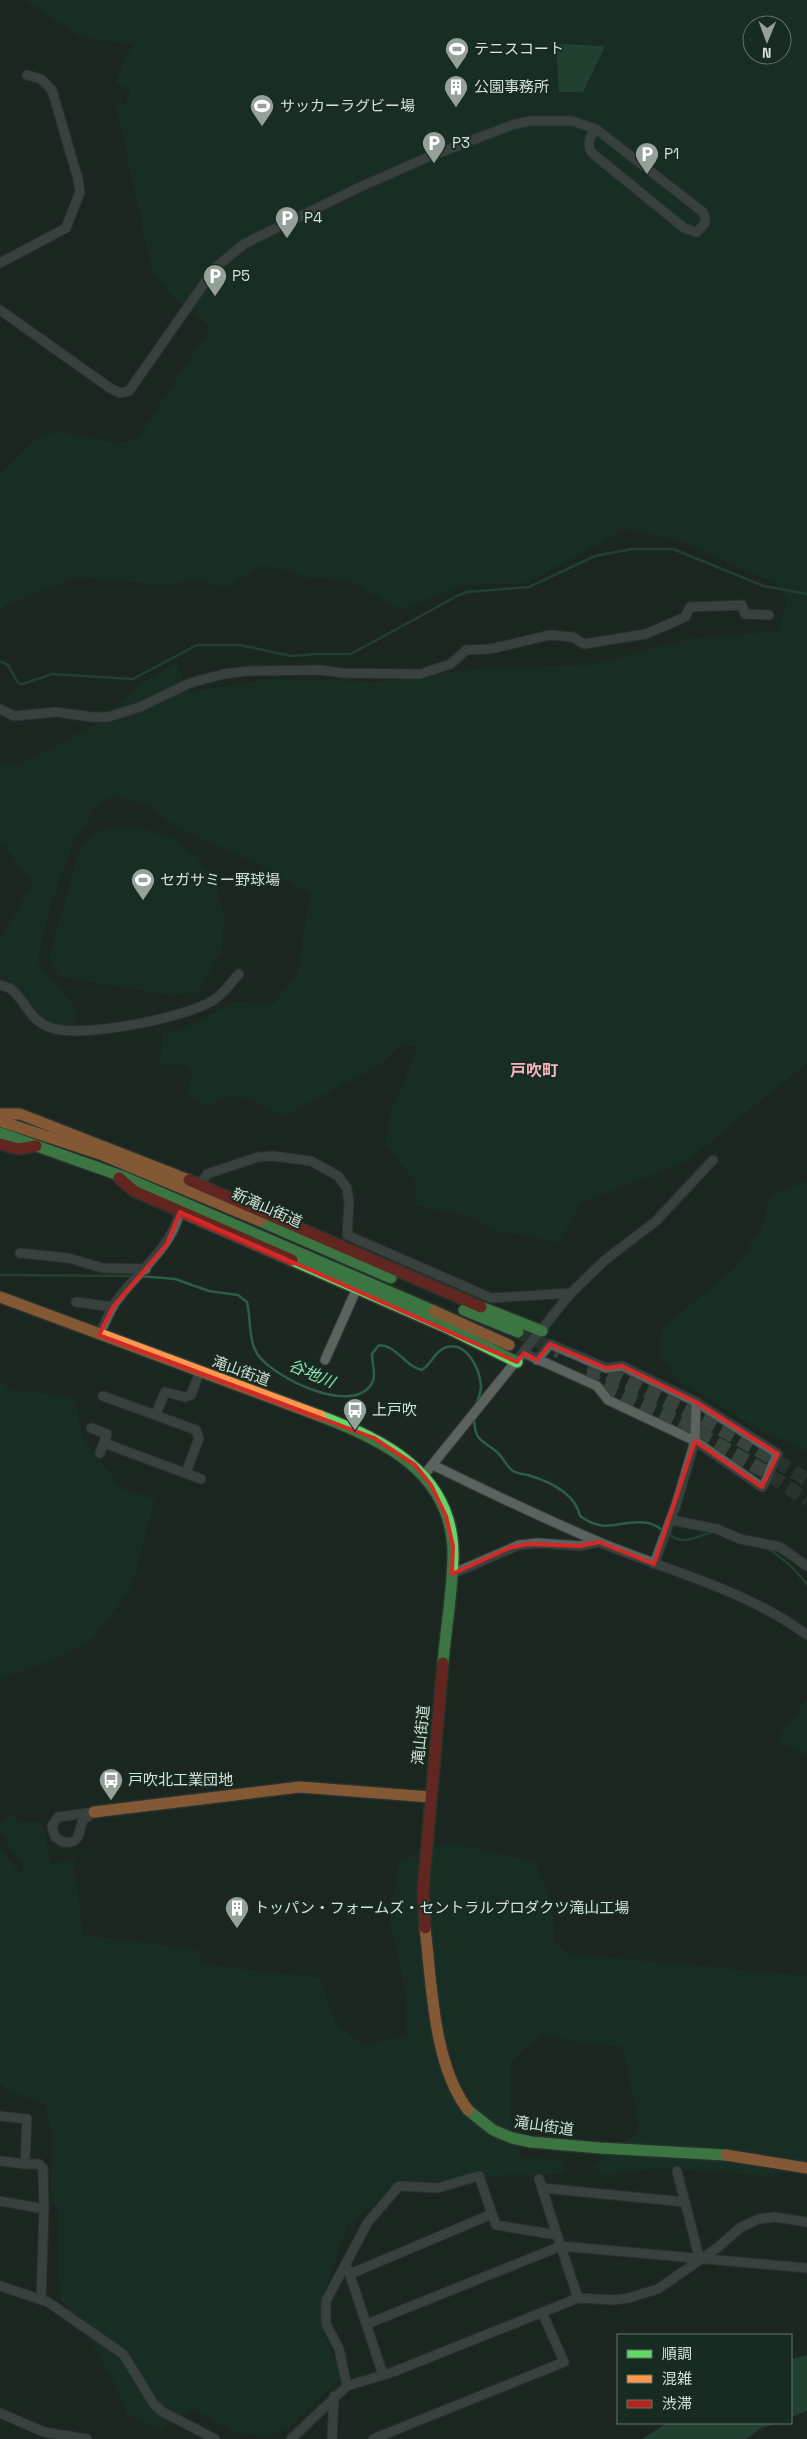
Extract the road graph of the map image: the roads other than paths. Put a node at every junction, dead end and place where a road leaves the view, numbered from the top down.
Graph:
1 (27, 75) dead end
2 (596, 129) junction
3 (0, 263) edge
4 (0, 310) edge
5 (769, 615) dead end
6 (0, 709) edge
7 (239, 974) dead end
8 (0, 986) edge
9 (0, 1114) edge
10 (0, 1121) edge
11 (0, 1133) edge
12 (0, 1144) edge
13 (42, 1145) junction
14 (713, 1160) dead end
15 (112, 1172) junction
16 (200, 1184) junction
17 (180, 1212) junction
18 (347, 1235) junction
19 (343, 1247) junction
20 (20, 1253) dead end
21 (144, 1270) junction
22 (357, 1288) junction
23 (571, 1293) junction
24 (0, 1298) edge
25 (76, 1302) dead end
26 (113, 1306) junction
27 (542, 1331) junction
28 (518, 1332) tunnel mouth
29 (100, 1335) junction
30 (509, 1345) dead end
31 (521, 1358) junction
32 (324, 1360) dead end
33 (537, 1360) junction
34 (200, 1371) junction
35 (103, 1396) dead end
36 (696, 1402) junction
37 (156, 1414) junction
38 (91, 1428) dead end
39 (694, 1441) junction
40 (104, 1443) junction
41 (100, 1453) dead end
42 (434, 1465) junction
43 (186, 1473) junction
44 (424, 1475) junction
45 (201, 1479) dead end
46 (671, 1520) junction
47 (599, 1542) junction
48 (654, 1564) junction
49 (807, 1566) edge
50 (452, 1574) junction
51 (807, 1636) edge
52 (430, 1797) junction
53 (94, 1812) junction
54 (0, 2116) edge
55 (0, 2161) edge
56 (24, 2164) junction
57 (807, 2168) edge
58 (677, 2172) dead end
59 (0, 2201) edge
60 (685, 2202) junction
61 (44, 2209) junction
62 (492, 2214) junction
63 (807, 2222) edge
64 (557, 2235) junction
65 (561, 2246) junction
66 (701, 2259) junction
67 (346, 2262) junction
68 (807, 2268) edge
69 (350, 2274) junction
70 (0, 2286) edge
71 (578, 2298) junction
72 (41, 2300) junction
73 (542, 2312) junction
74 (367, 2324) junction
75 (383, 2375) junction
76 (347, 2386) junction
77 (334, 2396) junction
78 (0, 2413) edge
79 (87, 2439) edge
80 (215, 2439) edge
81 (291, 2439) edge
82 (332, 2439) edge
83 (373, 2439) edge

1 - 3 street
2 - 2 street
2 - 4 street
5 - 6 street
7 - 8 street
9 - 16 main road
10 - 28 main road, 新滝山街道
11 - 13 main road, 新滝山街道
12 - 13 main road
13 - 15 main road, 新滝山街道
14 - 23 street
15 - 17 main road
15 - 30 main road, 新滝山街道
16 - 18 street
16 - 19 main road
17 - 21 street
17 - 22 main road
18 - 19 street
18 - 23 street
19 - 27 main road
20 - 21 street
21 - 26 street
22 - 31 main road
22 - 32 street
23 - 27 street
24 - 29 main road, 滝山街道
25 - 26 street
26 - 29 street
27 - 31 street
29 - 34 main road, 滝山街道
31 - 33 street
31 - 42 street
33 - 36 street
33 - 39 street
34 - 37 street
34 - 44 main road, 滝山街道
35 - 37 street
36 - 39 street
36 - 39 street
37 - 43 street
38 - 40 street
39 - 46 street
40 - 41 street
40 - 43 street
42 - 44 street
42 - 47 street
43 - 45 street
44 - 50 main road, 滝山街道
46 - 48 street
46 - 49 street
47 - 48 street
47 - 50 street
48 - 51 street
50 - 52 main road, 滝山街道
52 - 53 main road
52 - 57 main road, 滝山街道
53 - 53 street
54 - 56 street
55 - 56 street
56 - 61 street
58 - 60 street
59 - 61 street
60 - 64 street
60 - 66 street
61 - 72 street
62 - 64 street
62 - 67 street
62 - 69 street
63 - 66 street
64 - 65 street
65 - 66 street
65 - 71 street
65 - 74 street
66 - 68 street
66 - 71 street
67 - 69 street
67 - 76 street
69 - 74 street
70 - 72 street
71 - 73 street
72 - 80 street
73 - 75 street
73 - 83 street
74 - 75 street
75 - 76 street
76 - 77 street
77 - 81 street
77 - 82 street
78 - 79 street

